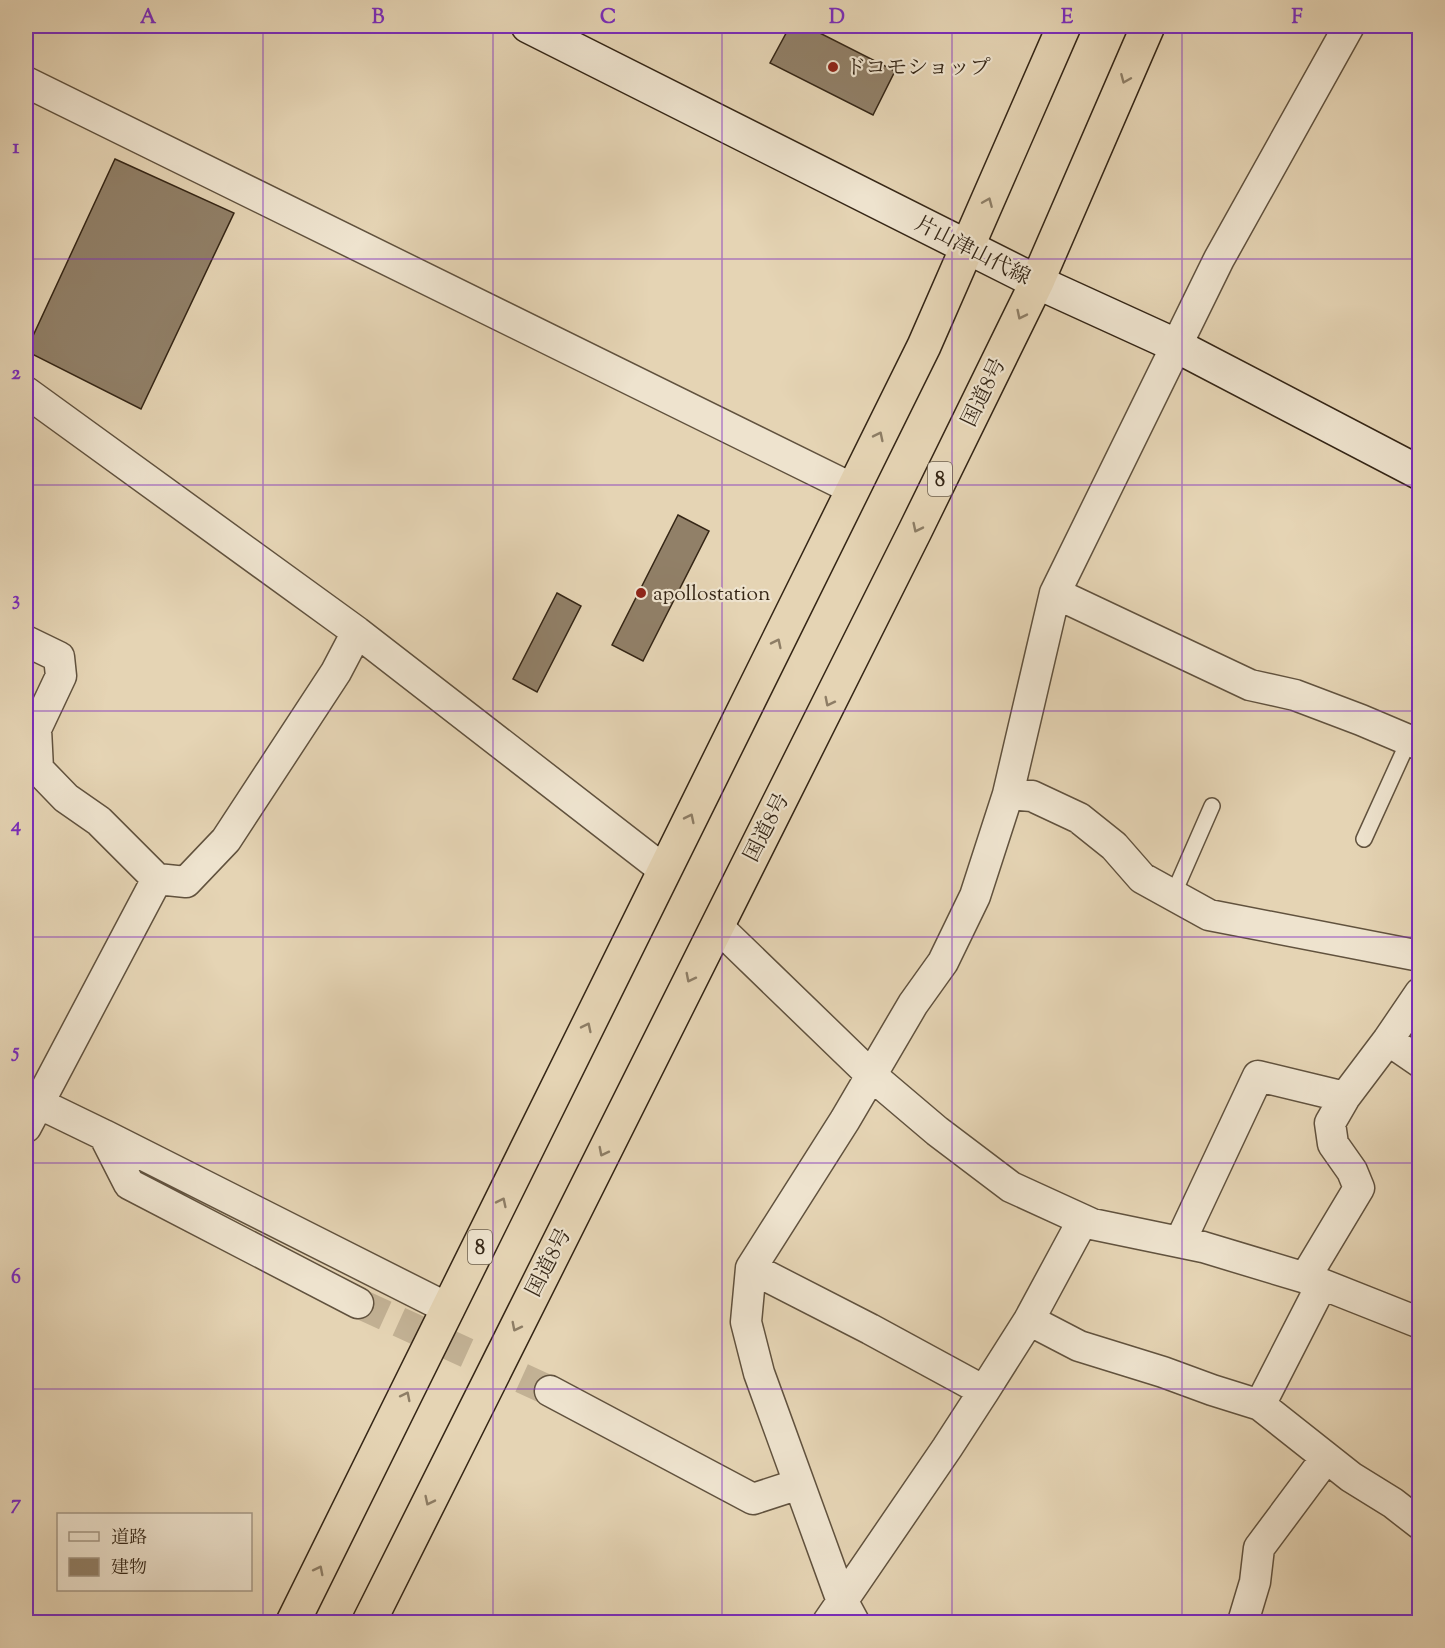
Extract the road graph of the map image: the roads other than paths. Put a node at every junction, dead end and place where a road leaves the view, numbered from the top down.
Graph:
1 (528, 26) edge
2 (1064, 26) edge
3 (1148, 26) edge
4 (1349, 26) edge
5 (26, 82) edge
6 (968, 248) junction
7 (1037, 282) junction
8 (1175, 345) junction
9 (26, 392) edge
10 (1419, 473) edge
11 (853, 489) junction
12 (1055, 593) junction
13 (357, 632) junction
14 (26, 641) edge
15 (1414, 743) edge
16 (1008, 794) junction
17 (1212, 806) dead end
18 (1364, 839) dead end
19 (664, 870) junction
20 (157, 879) junction
21 (1173, 895) junction
22 (717, 926) junction
23 (1419, 956) edge
24 (1419, 993) edge
25 (1388, 1040) junction
26 (1419, 1062) edge
27 (871, 1075) junction
28 (1345, 1097) junction
29 (32, 1115) edge
30 (104, 1135) junction
31 (1083, 1220) junction
32 (1180, 1242) junction
33 (751, 1268) junction
34 (1313, 1281) junction
35 (358, 1303) tunnel mouth
36 (449, 1309) junction
37 (1029, 1320) junction
38 (1419, 1323) edge
39 (550, 1391) tunnel mouth
40 (984, 1391) junction
41 (1260, 1405) junction
42 (1326, 1458) junction
43 (799, 1484) junction
44 (1419, 1524) edge
45 (842, 1616) edge
46 (293, 1623) edge
47 (369, 1623) edge
48 (1243, 1623) edge

1 - 6 main road, 片山津山代線
6 -> 2 highway, 8
3 -> 7 highway, 国道8号 / 8
4 - 8 street
5 - 11 street
6 - 7 main road, 片山津山代線
11 -> 6 highway, 8
7 - 8 main road, 片山津山代線
7 -> 22 highway, 国道8号 / 8
8 - 10 main road, 片山津山代線
8 - 12 street
9 - 13 street
19 -> 11 highway, 8
12 - 15 street
12 - 16 street
13 - 19 street
13 - 20 street
14 - 20 street
15 - 18 lane
16 - 21 street
16 - 27 street
17 - 21 lane
36 -> 19 highway, 8
20 - 29 street
21 - 23 street
22 - 27 street
22 -> 47 highway, 国道8号 / 8
24 - 25 street
25 - 26 street
25 - 28 street
27 - 31 street
27 - 33 street
28 - 32 street
28 - 34 street
29 - 30 street
30 - 35 street
30 - 36 street
31 - 32 street
31 - 37 street
32 - 34 street
33 - 40 street
33 - 43 street
34 - 38 street
34 - 41 street
46 -> 36 highway, 8
37 - 40 street
37 - 41 street
39 - 43 street
40 - 45 street
41 - 42 street
42 - 44 street
42 - 48 street
43 - 45 street

